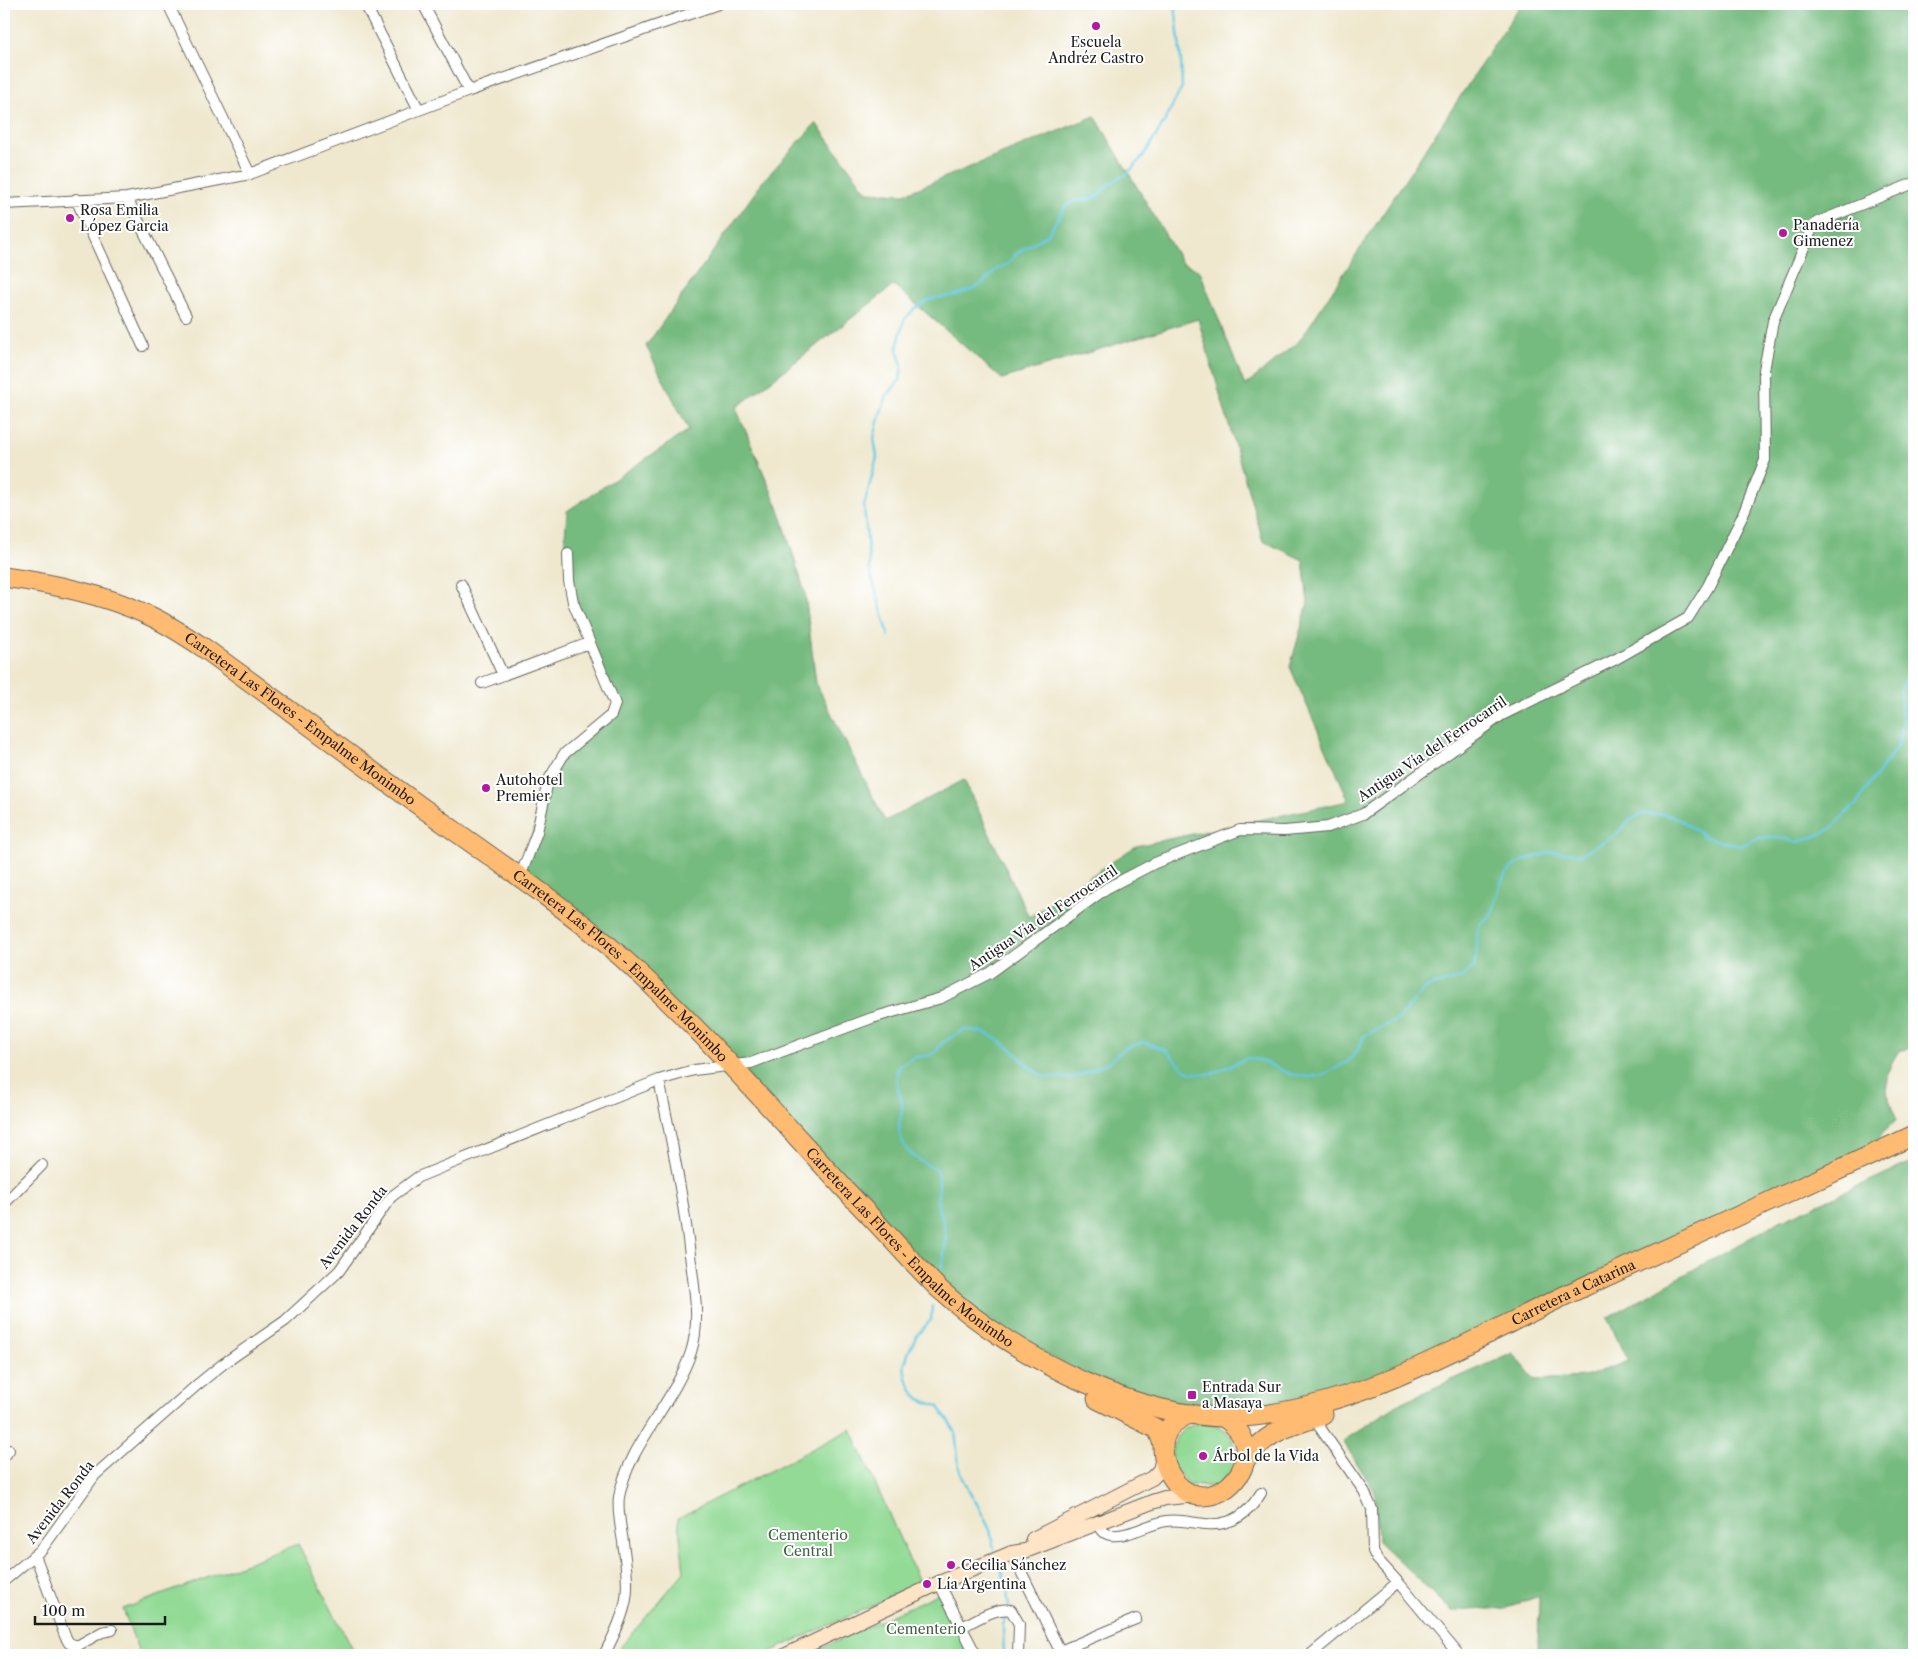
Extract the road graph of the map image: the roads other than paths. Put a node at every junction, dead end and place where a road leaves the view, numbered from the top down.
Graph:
1 (168, 4) edge
2 (365, 4) edge
3 (423, 4) edge
4 (718, 4) edge
5 (469, 91) junction
6 (419, 110) junction
7 (250, 174) junction
8 (1914, 183) edge
9 (127, 198) junction
10 (76, 199) junction
11 (4, 204) edge
12 (186, 316) dead end
13 (143, 346) dead end
14 (568, 554) dead end
15 (4, 577) edge
16 (461, 584) dead end
17 (4, 588) edge
18 (590, 643) junction
19 (503, 675) junction
20 (482, 683) dead end
21 (520, 877) junction
22 (723, 1066) junction
23 (659, 1080) junction
24 (1914, 1135) edge
25 (1914, 1145) edge
26 (42, 1165) dead end
27 (4, 1204) edge
28 (1190, 1414) junction
29 (1224, 1417) junction
30 (1314, 1419) junction
31 (1163, 1451) junction
32 (1246, 1460) junction
33 (1261, 1493) dead end
34 (1196, 1495) junction
35 (1098, 1522) junction
36 (1012, 1553) junction
37 (35, 1555) junction
38 (4, 1581) edge
39 (1398, 1582) junction
40 (939, 1583) junction
41 (1136, 1618) dead end
42 (960, 1628) junction
43 (112, 1630) dead end
44 (1061, 1653) edge
45 (604, 1655) edge
46 (786, 1655) edge
47 (976, 1655) edge
48 (1018, 1655) edge
49 (1310, 1655) edge
50 (1459, 1655) edge

1 - 7 street
2 - 6 street
3 - 5 street
4 - 5 street
5 - 6 street
6 - 7 street
7 - 9 street
8 - 22 street, Antigua Vía del Ferrocarril
9 - 10 street
9 - 12 street
10 - 11 street
10 - 13 street
14 - 18 street
15 - 21 highway, Carretera Las Flores - Empalme Monimbo
16 - 19 street
17 - 22 highway, Carretera Las Flores - Empalme Monimbo
18 - 19 street
18 - 21 street
19 - 20 street
21 - 22 highway, Carretera Las Flores - Empalme Monimbo
22 - 23 street, Avenida Ronda
22 - 28 highway, Carretera Las Flores - Empalme Monimbo
22 - 31 highway, Carretera Las Flores - Empalme Monimbo
23 - 37 street, Avenida Ronda
23 - 45 street
24 - 29 highway, Carretera a Catarina
25 - 30 highway, Carretera a Catarina
26 - 27 street
28 - 29 highway
28 - 31 highway
29 - 32 highway
30 - 32 highway, Carretera a Catarina
30 - 39 street
31 - 34 highway
31 - 36 street
32 - 34 highway
33 - 35 street
34 - 35 street
35 - 36 street
36 - 40 street
36 - 44 street
37 - 38 street, Avenida Ronda
37 - 43 street
39 - 49 street
39 - 50 street
40 - 42 street
40 - 46 street
41 - 44 street
42 - 47 street
42 - 48 street

